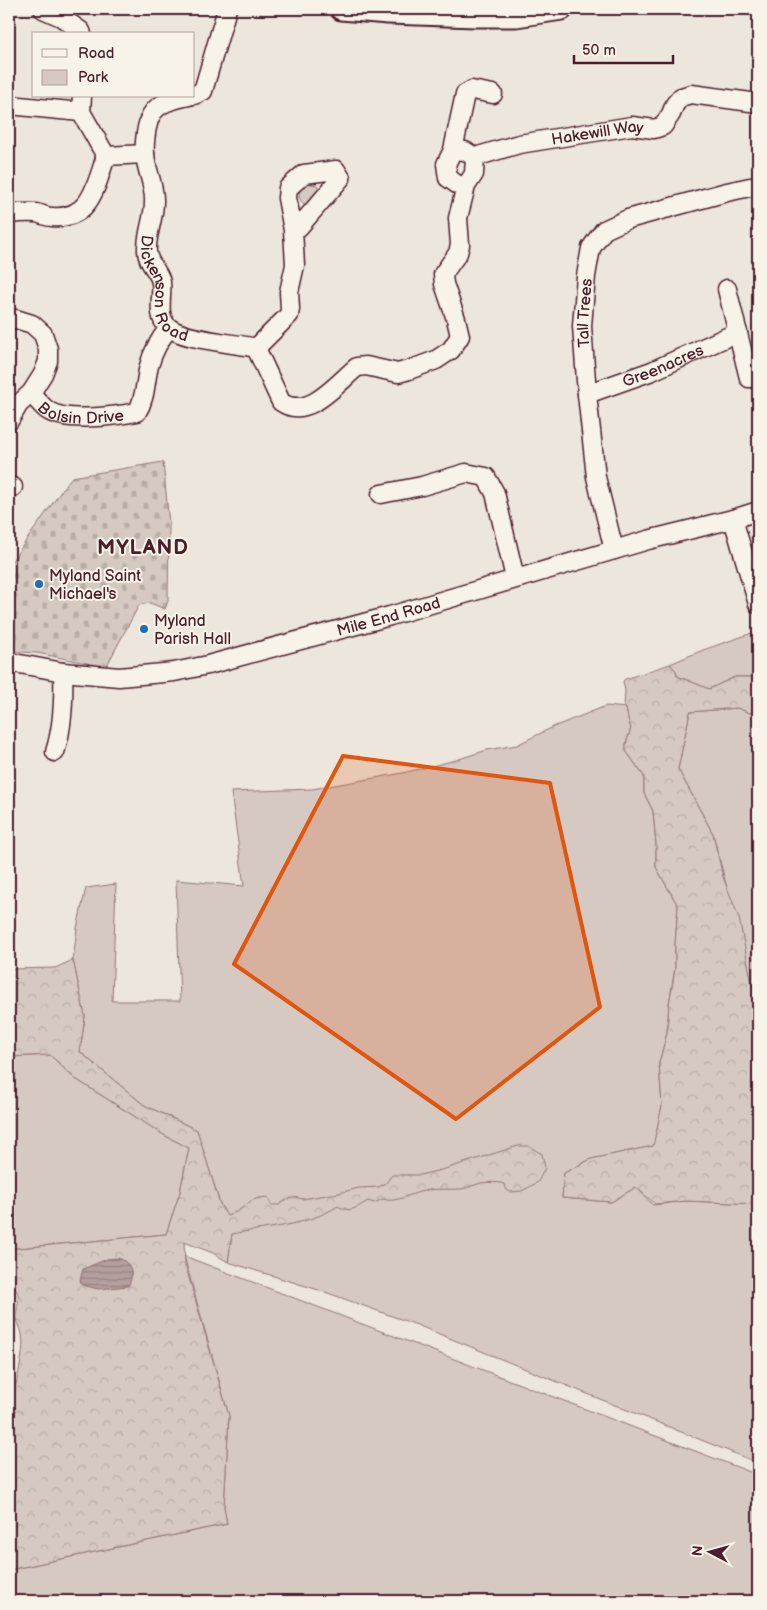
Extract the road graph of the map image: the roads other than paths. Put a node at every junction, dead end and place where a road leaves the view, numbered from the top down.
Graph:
1 (43, 9) edge
2 (227, 9) edge
3 (341, 9) edge
4 (562, 9) edge
5 (82, 32) edge
6 (493, 94) dead end
7 (195, 95) edge
8 (180, 98) edge
9 (758, 103) edge
10 (82, 104) edge
11 (9, 105) edge
12 (453, 150) junction
13 (145, 154) junction
14 (106, 156) junction
15 (475, 157) junction
16 (466, 186) junction
17 (750, 187) dead end
18 (9, 214) edge
19 (293, 230) dead end
20 (727, 289) dead end
21 (9, 320) edge
22 (169, 328) junction
23 (738, 332) junction
24 (256, 348) junction
25 (749, 378) dead end
26 (31, 393) junction
27 (587, 394) junction
28 (9, 421) edge
29 (381, 494) dead end
30 (758, 511) edge
31 (733, 519) junction
32 (614, 550) junction
33 (514, 578) junction
34 (758, 604) edge
35 (10, 662) edge
36 (63, 672) junction
37 (55, 752) dead end

1 - 5 street
2 - 7 street
3 - 4 main road
6 - 12 street
8 - 13 street, Dickenson Road
9 - 15 street, Hakewill Way
10 - 11 street
10 - 14 street
12 - 15 street
12 - 16 street
13 - 14 street
13 - 22 street, Dickenson Road
14 - 18 street
15 - 16 street
16 - 24 street
17 - 27 street, Tall Trees
19 - 24 street
20 - 23 street
21 - 26 street, Bolsin Drive
22 - 24 street, Dickenson Road
22 - 26 street, Bolsin Drive
23 - 25 street
23 - 27 street, Greenacres
26 - 28 street, Bolsin Drive
27 - 32 street, Tall Trees
29 - 33 street
30 - 31 street, Mile End Road
31 - 32 street, Mile End Road
31 - 34 street
32 - 33 street, Mile End Road
33 - 36 street, Mile End Road
35 - 36 street, Mile End Road
36 - 37 street

